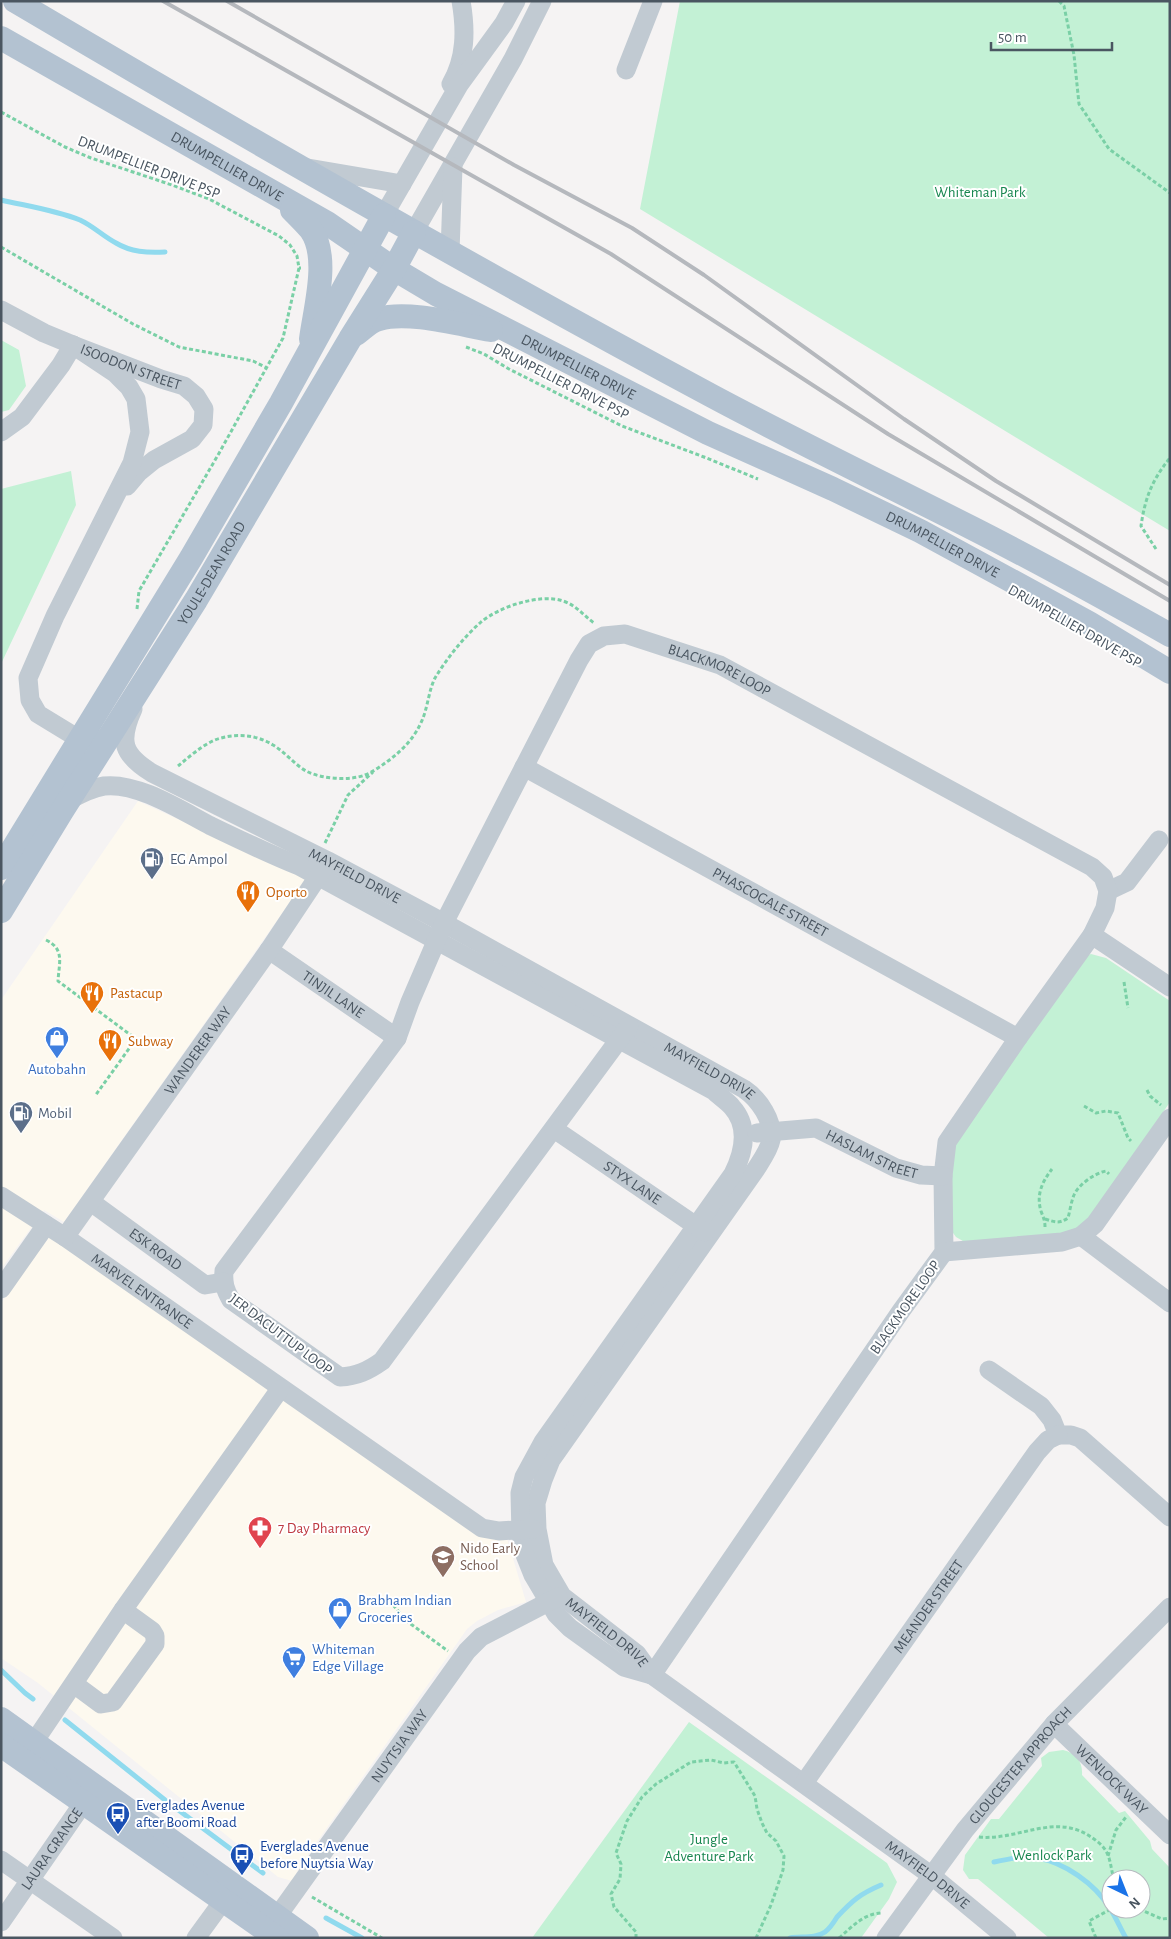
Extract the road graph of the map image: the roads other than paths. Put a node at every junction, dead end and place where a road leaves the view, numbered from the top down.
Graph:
1 (15, 1) edge
2 (461, 1) edge
3 (516, 1) edge
4 (542, 1) edge
5 (653, 1) edge
6 (1, 38) edge
7 (626, 70) dead end
8 (418, 158) junction
9 (297, 166) junction
10 (453, 166) junction
11 (402, 184) junction
12 (275, 194) junction
13 (384, 215) junction
14 (414, 232) junction
15 (366, 250) junction
16 (450, 252) junction
17 (394, 268) junction
18 (1, 310) edge
19 (515, 334) junction
20 (350, 339) junction
21 (73, 345) junction
22 (309, 353) junction
23 (1, 432) edge
24 (103, 519) junction
25 (1170, 635) edge
26 (152, 670) junction
27 (1170, 672) edge
28 (122, 714) junction
29 (79, 739) junction
30 (524, 768) junction
31 (69, 800) junction
32 (1158, 840) dead end
33 (323, 860) junction
34 (1, 868) edge
35 (1108, 892) junction
36 (1, 912) edge
37 (444, 923) junction
38 (1092, 935) junction
39 (436, 941) junction
40 (268, 950) junction
41 (1170, 988) edge
42 (624, 1033) junction
43 (397, 1038) junction
44 (1018, 1038) junction
45 (1166, 1112) edge
46 (554, 1129) junction
47 (770, 1132) junction
48 (743, 1135) junction
49 (943, 1176) junction
50 (1, 1196) edge
51 (91, 1202) junction
52 (46, 1225) junction
53 (703, 1231) junction
54 (1081, 1236) junction
55 (65, 1237) junction
56 (944, 1252) junction
57 (223, 1282) junction
58 (1, 1289) edge
59 (1170, 1303) edge
60 (989, 1370) dead end
61 (280, 1389) junction
62 (1058, 1435) junction
63 (1170, 1517) edge
64 (529, 1529) junction
65 (555, 1599) junction
66 (1170, 1607) edge
67 (123, 1610) junction
68 (652, 1675) junction
69 (74, 1684) junction
70 (1, 1719) edge
71 (1054, 1724) junction
72 (34, 1742) junction
73 (1, 1746) edge
74 (804, 1783) junction
75 (84, 1802) junction
76 (1170, 1835) edge
77 (1, 1860) edge
78 (932, 1876) junction
79 (30, 1880) junction
80 (223, 1901) junction
81 (1, 1922) edge
82 (274, 1928) edge
83 (113, 1938) edge
84 (196, 1938) edge
85 (307, 1938) edge
86 (886, 1938) edge
87 (1007, 1938) edge

1 - 9 main road, DRUMPELLIER DRIVE
2 - 8 street
3 - 8 street
4 - 10 street
5 - 7 street
6 - 12 main road, DRUMPELLIER DRIVE
8 - 11 street
9 - 11 street
9 - 13 main road, DRUMPELLIER DRIVE
10 - 14 street
10 - 16 street
11 - 13 street
12 - 15 main road, DRUMPELLIER DRIVE
12 - 22 main road
13 - 14 main road, DRUMPELLIER DRIVE
13 - 15 main road, YOULE-DEAN ROAD
14 - 16 main road, DRUMPELLIER DRIVE
14 - 17 main road, YOULE-DEAN ROAD
15 - 17 main road, DRUMPELLIER DRIVE
15 - 22 main road, YOULE-DEAN ROAD
16 - 25 main road, DRUMPELLIER DRIVE
17 - 19 main road, DRUMPELLIER DRIVE
17 - 20 main road, YOULE-DEAN ROAD
18 - 21 street, ISOODON STREET
19 - 20 main road
19 - 27 main road, DRUMPELLIER DRIVE
20 - 26 main road, YOULE-DEAN ROAD
21 - 23 street
21 - 24 street, ISOODON STREET
21 - 24 street, ISOODON STREET
22 - 29 main road, YOULE-DEAN ROAD
24 - 29 street, ISOODON STREET
26 - 28 main road, YOULE-DEAN ROAD
26 - 33 street, MAYFIELD DRIVE
28 - 29 street
28 - 31 main road, YOULE-DEAN ROAD
29 - 34 main road, YOULE-DEAN ROAD
30 - 35 street, BLACKMORE LOOP
30 - 37 street, BLACKMORE LOOP
30 - 44 street, PHASCOGALE STREET
31 - 33 street, MAYFIELD DRIVE
31 - 36 main road, YOULE-DEAN ROAD
32 - 35 street
33 - 37 street, MAYFIELD DRIVE
33 - 39 street, MAYFIELD DRIVE
33 - 40 street, WANDERER WAY
35 - 38 street, BLACKMORE LOOP
37 - 39 street, JER DACUTTUP LOOP
37 - 42 street, MAYFIELD DRIVE
38 - 41 street
38 - 44 street, BLACKMORE LOOP
39 - 42 street, MAYFIELD DRIVE
39 - 43 street, JER DACUTTUP LOOP
40 - 43 street, TINJIL LANE
40 - 51 street, WANDERER WAY
42 - 46 street, JER DACUTTUP LOOP
42 - 47 street, MAYFIELD DRIVE
42 - 48 street, MAYFIELD DRIVE
43 - 57 street, JER DACUTTUP LOOP
44 - 49 street, BLACKMORE LOOP
45 - 54 street
46 - 53 street, STYX LANE
46 - 57 street, JER DACUTTUP LOOP
47 - 48 street, HASLAM STREET
47 - 49 street, HASLAM STREET
47 - 53 street, MAYFIELD DRIVE
48 - 53 street, MAYFIELD DRIVE
49 - 56 street, BLACKMORE LOOP
50 - 52 street, MARVEL ENTRANCE
51 - 55 street, WANDERER WAY
51 - 57 street, ESK ROAD
52 - 55 street, MARVEL ENTRANCE
52 - 58 street
53 - 64 street, MAYFIELD DRIVE
54 - 56 street
54 - 59 street
55 - 61 street, MARVEL ENTRANCE
56 - 68 street, BLACKMORE LOOP
60 - 62 street
61 - 64 street, MARVEL ENTRANCE
61 - 67 street
62 - 63 street
62 - 74 street, MEANDER STREET
64 - 65 street, MAYFIELD DRIVE
65 - 68 street, MAYFIELD DRIVE
65 - 82 street, NUYTSIA WAY
66 - 71 street, GLOUCESTER APPROACH
67 - 69 street
67 - 69 street
68 - 74 street, MAYFIELD DRIVE
69 - 72 street
70 - 72 main road
71 - 76 street, WENLOCK WAY
71 - 78 street, GLOUCESTER APPROACH
72 - 82 main road
73 - 75 main road
74 - 78 street, MAYFIELD DRIVE
75 - 79 street, LAURA GRANGE
75 - 80 main road
77 - 79 street
78 - 86 street, GLOUCESTER APPROACH
78 - 87 street, MAYFIELD DRIVE
79 - 81 street, LAURA GRANGE
79 - 83 street
80 - 82 main road
80 - 84 street
82 - 85 main road

